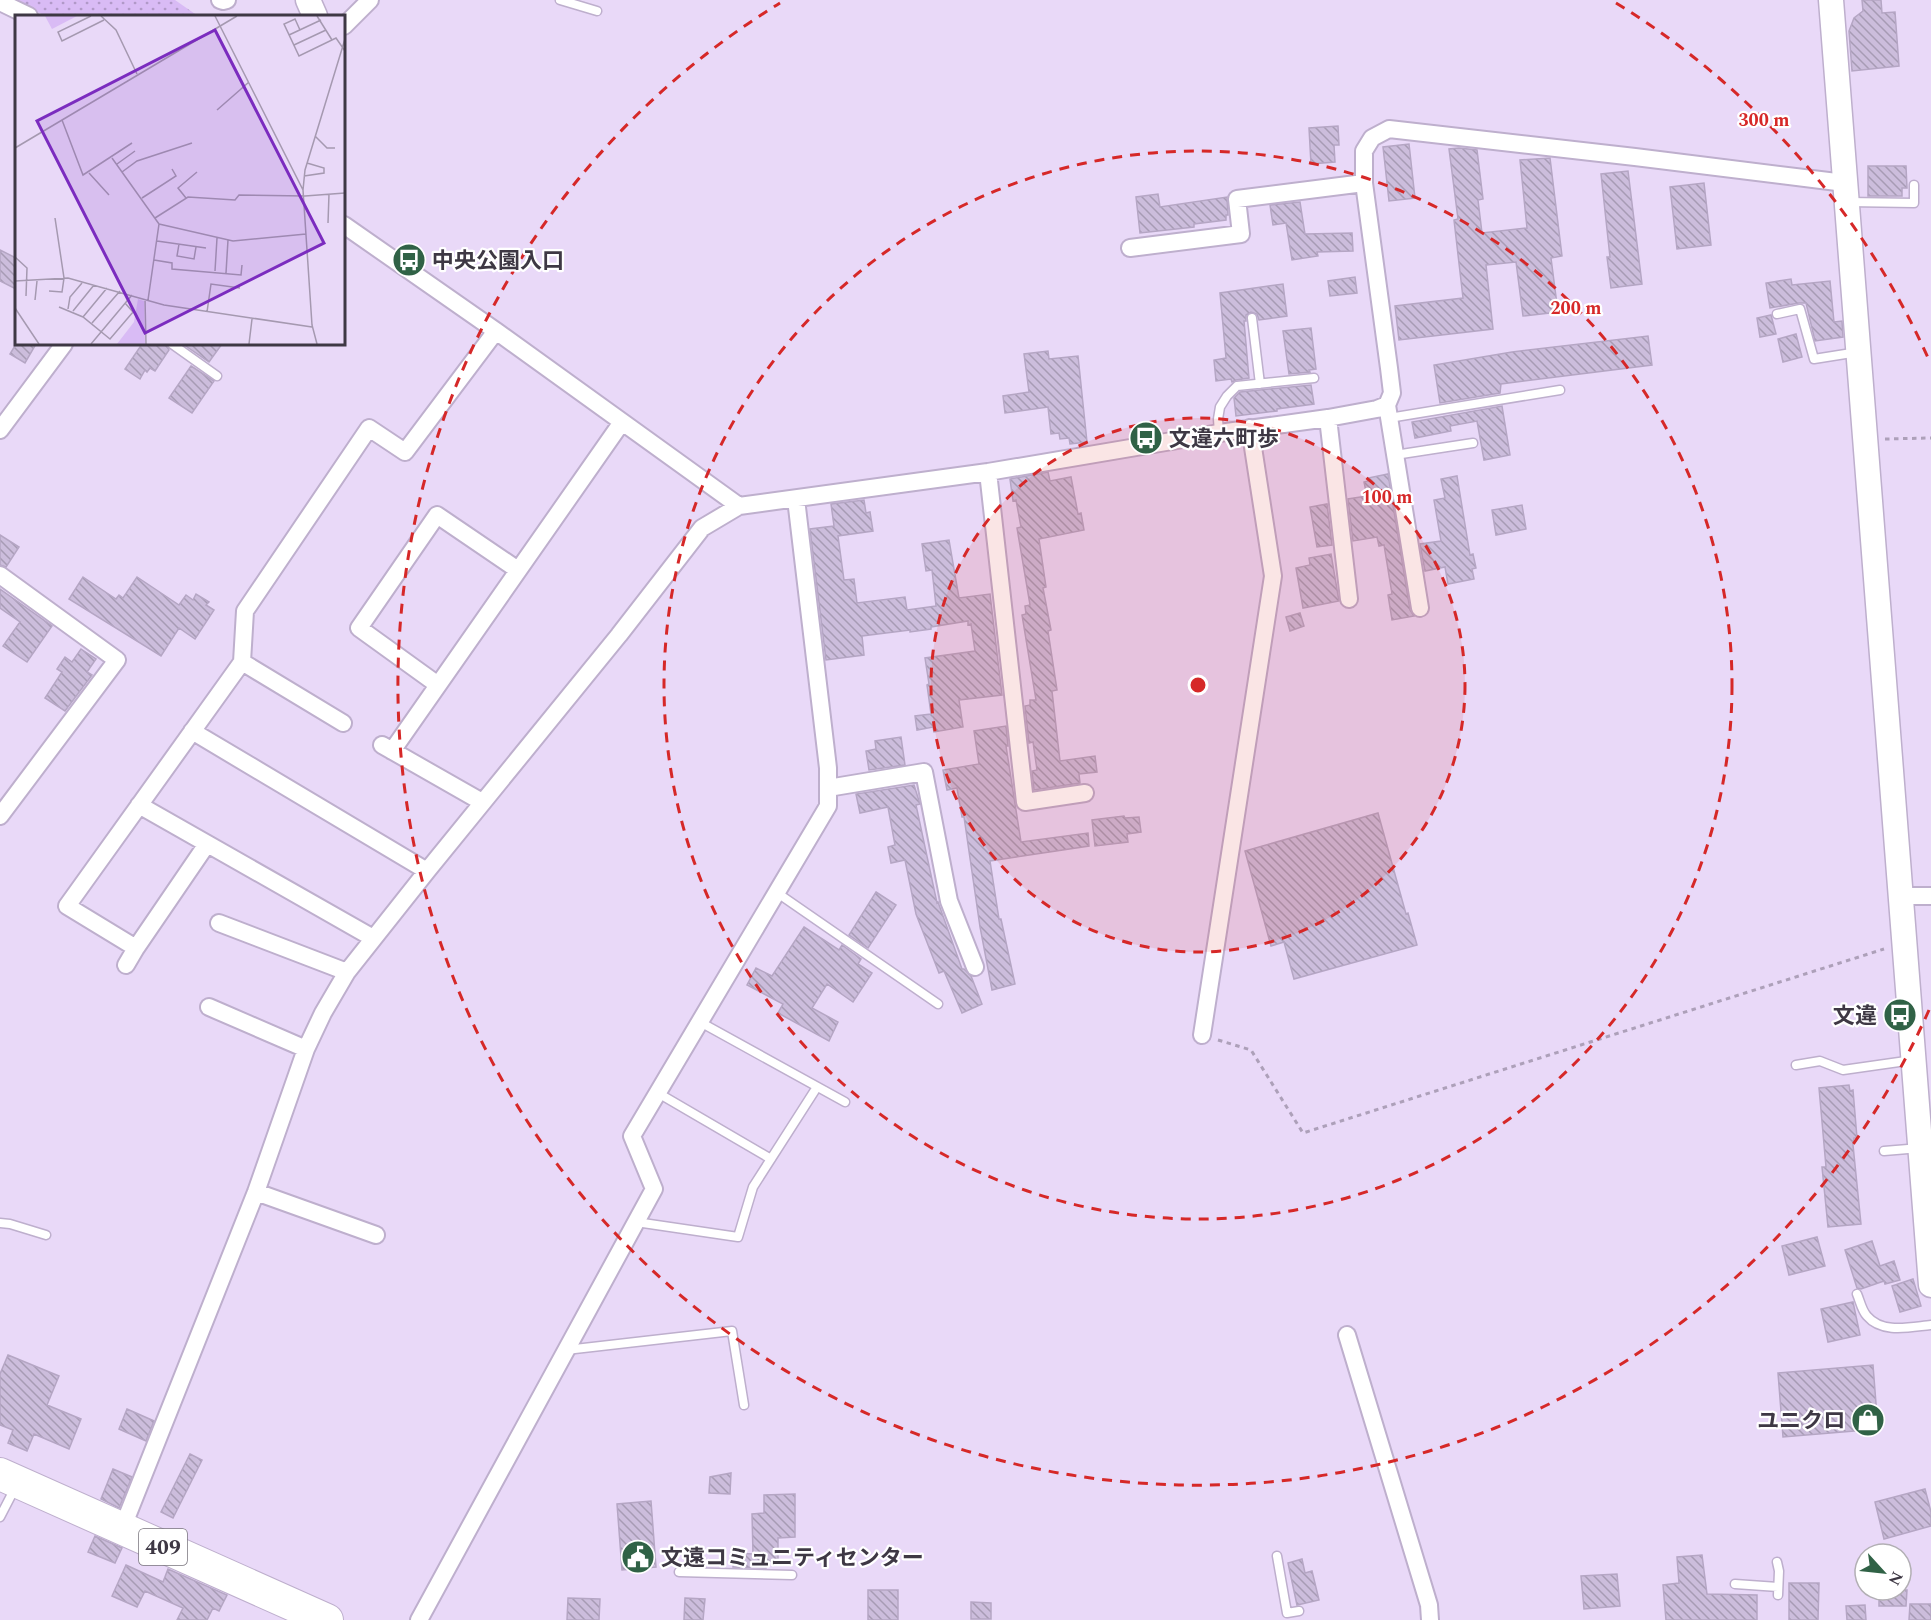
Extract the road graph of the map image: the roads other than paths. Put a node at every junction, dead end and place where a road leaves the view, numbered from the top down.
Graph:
1 (220, 0) edge
2 (226, 0) edge
3 (308, 0) edge
4 (370, 0) edge
5 (560, 0) edge
6 (1831, 0) edge
7 (0, 2) edge
8 (597, 11) dead end
9 (27, 15) edge
10 (315, 15) edge
11 (345, 25) edge
12 (1364, 183) junction
13 (1914, 185) dead end
14 (1846, 193) junction
15 (345, 226) edge
16 (1130, 248) dead end
17 (1778, 314) dead end
18 (1252, 318) dead end
19 (496, 331) junction
20 (63, 345) edge
21 (173, 345) edge
22 (1858, 352) junction
23 (217, 376) dead end
24 (1314, 378) dead end
25 (1260, 384) junction
26 (1560, 390) dead end
27 (1388, 411) junction
28 (1328, 418) junction
29 (622, 422) junction
30 (1250, 429) junction
31 (0, 430) edge
32 (1219, 433) junction
33 (1473, 443) dead end
34 (1395, 455) junction
35 (988, 472) junction
36 (796, 499) junction
37 (740, 506) junction
38 (518, 570) junction
39 (0, 575) edge
40 (1349, 599) dead end
41 (1420, 608) dead end
42 (242, 662) junction
43 (438, 685) junction
44 (343, 723) dead end
45 (192, 731) junction
46 (828, 788) junction
47 (1085, 793) dead end
48 (482, 802) junction
49 (139, 806) junction
50 (0, 816) edge
51 (207, 844) junction
52 (427, 871) junction
53 (777, 892) junction
54 (1900, 896) junction
55 (1931, 896) edge
56 (219, 923) dead end
57 (373, 938) junction
58 (136, 948) junction
59 (126, 965) dead end
60 (975, 967) dead end
61 (347, 972) junction
62 (938, 1004) dead end
63 (209, 1007) dead end
64 (700, 1022) junction
65 (1202, 1035) road end
66 (306, 1049) junction
67 (1913, 1059) junction
68 (1796, 1065) dead end
69 (817, 1087) junction
70 (658, 1093) junction
71 (845, 1102) dead end
72 (1920, 1148) junction
73 (1884, 1151) dead end
74 (771, 1159) junction
75 (256, 1192) junction
76 (636, 1222) junction
77 (0, 1223) edge
78 (46, 1234) dead end
79 (376, 1235) dead end
80 (1929, 1240) edge
81 (1931, 1285) edge
82 (1857, 1294) dead end
83 (1931, 1325) edge
84 (1347, 1335) dead end
85 (566, 1350) junction
86 (744, 1405) dead end
87 (9, 1478) edge
88 (0, 1517) edge
89 (122, 1528) junction
90 (1277, 1556) dead end
91 (1777, 1562) dead end
92 (679, 1572) dead end
93 (792, 1575) dead end
94 (1735, 1584) dead end
95 (1299, 1611) dead end
96 (327, 1620) edge
97 (419, 1620) edge
98 (1430, 1620) edge

1 - 2 street
3 - 10 street
4 - 11 street
5 - 8 lane
6 - 14 street
7 - 9 street
12 - 14 street
12 - 16 street
12 - 27 street
13 - 14 lane
14 - 22 street
15 - 19 street
17 - 22 lane
18 - 25 lane
19 - 29 street
19 - 42 street
20 - 31 street
21 - 23 lane
22 - 54 street
24 - 25 lane
25 - 32 lane
26 - 27 lane
27 - 28 street
27 - 34 street
28 - 30 street
28 - 40 street
29 - 37 street
29 - 38 street
30 - 32 street
30 - 65 street
32 - 35 street
33 - 34 lane
34 - 41 street
35 - 36 street
35 - 47 street
36 - 37 street
36 - 46 street
37 - 48 street
38 - 43 street
38 - 43 street
39 - 50 street
42 - 44 street
42 - 45 street
43 - 48 street
45 - 49 street
45 - 52 street
46 - 53 street
46 - 60 street
48 - 52 street
49 - 51 street
49 - 58 street
51 - 57 street
51 - 58 street
52 - 57 street
53 - 62 lane
53 - 64 street
54 - 55 street
54 - 67 street
56 - 61 street
57 - 61 street
58 - 59 street
61 - 66 street
63 - 66 street
64 - 69 lane
64 - 70 street
66 - 75 street
67 - 68 lane
67 - 72 street
69 - 71 lane
69 - 74 lane
70 - 74 lane
70 - 76 street
72 - 73 lane
72 - 80 street
74 - 76 lane
75 - 79 street
75 - 89 street
76 - 85 street
77 - 78 lane
80 - 81 street
82 - 83 lane
84 - 98 street
85 - 86 lane
85 - 97 street
87 - 88 lane
87 - 89 highway, 409
89 - 96 highway, 409
90 - 95 lane
91 - 94 lane
92 - 93 lane

